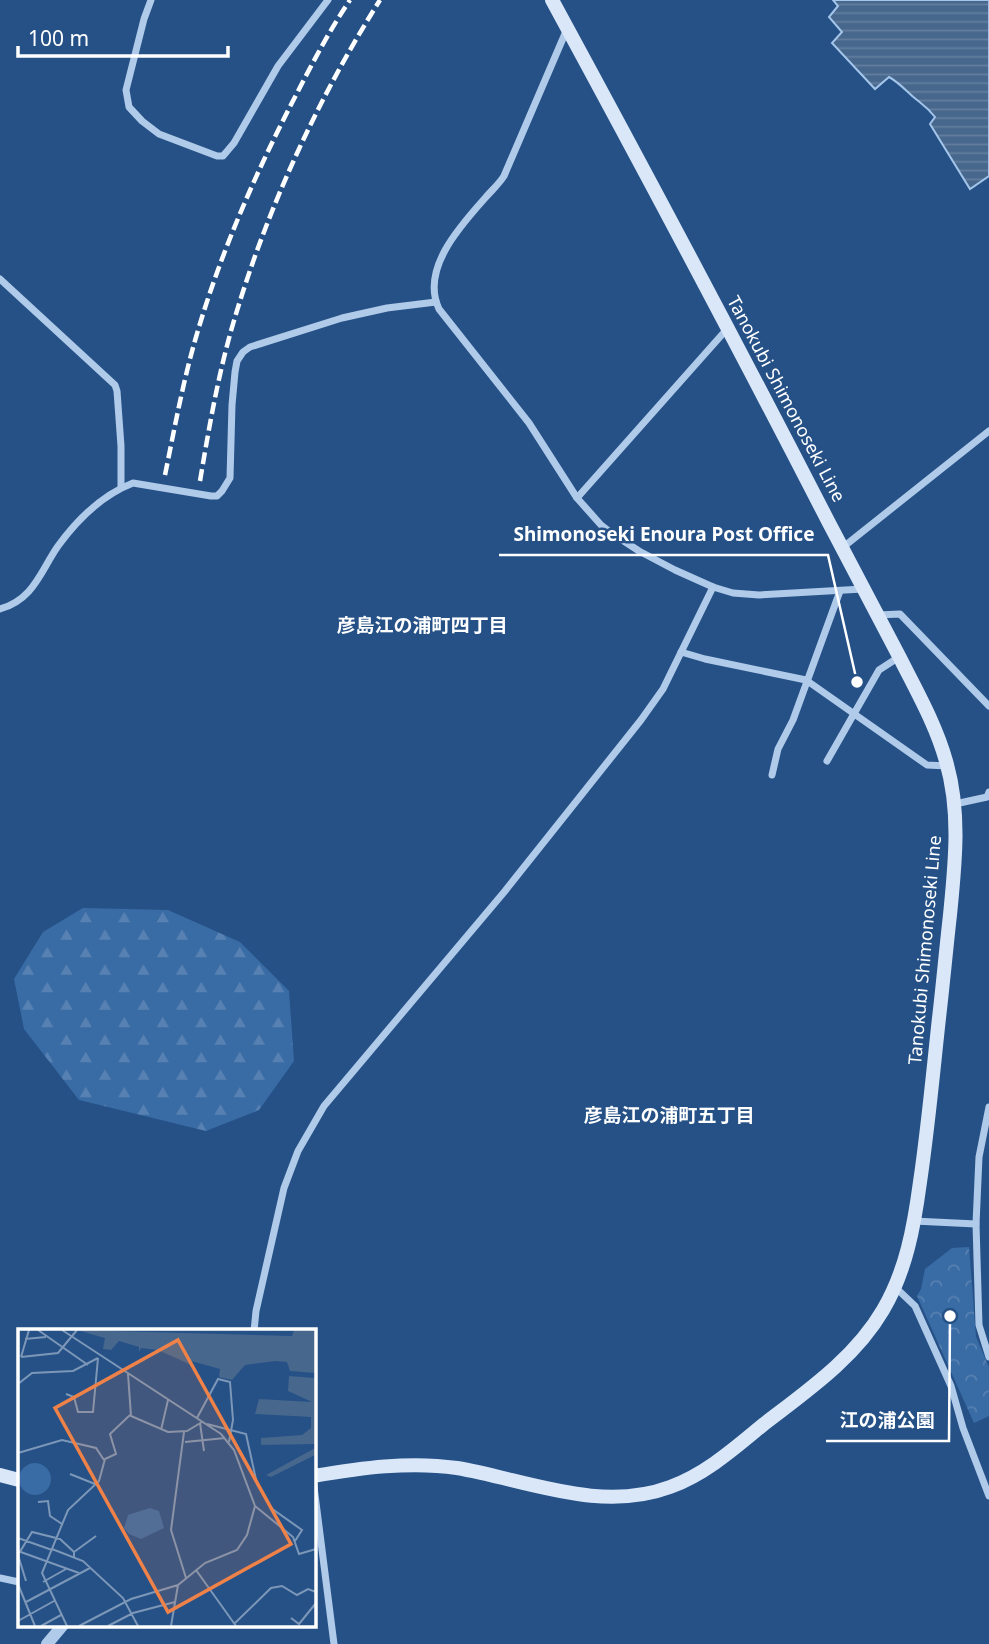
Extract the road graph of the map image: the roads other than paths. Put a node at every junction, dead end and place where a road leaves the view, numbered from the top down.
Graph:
1 (151, 0) edge
2 (328, 0) edge
3 (552, 0) edge
4 (568, 28) junction
5 (0, 279) edge
6 (436, 302) junction
7 (727, 329) junction
8 (989, 431) edge
9 (121, 487) junction
10 (577, 498) junction
11 (842, 548) junction
12 (713, 587) junction
13 (864, 589) junction
14 (840, 591) junction
15 (0, 608) edge
16 (878, 615) junction
17 (681, 652) junction
18 (899, 657) junction
19 (806, 680) junction
20 (989, 706) edge
21 (854, 714) junction
22 (827, 761) dead end
23 (948, 766) junction
24 (772, 775) dead end
25 (989, 792) edge
26 (955, 804) junction
27 (989, 1107) edge
28 (914, 1221) junction
29 (976, 1224) junction
30 (895, 1287) junction
31 (254, 1329) edge
32 (989, 1357) edge
33 (0, 1475) edge
34 (315, 1478) edge
35 (18, 1479) edge
36 (315, 1494) edge
37 (989, 1496) edge
38 (0, 1578) edge
39 (18, 1582) edge
40 (62, 1626) edge
41 (47, 1644) edge
42 (334, 1644) edge

1 - 2 street
3 - 4 main road, Tanokubi Shimonoseki Line
4 - 6 street
4 - 7 main road, Tanokubi Shimonoseki Line
5 - 9 street
6 - 9 street
6 - 10 street
7 - 10 street
7 - 11 main road, Tanokubi Shimonoseki Line
8 - 11 street
9 - 15 street
10 - 12 street
11 - 13 main road, Tanokubi Shimonoseki Line
12 - 14 street
12 - 17 street
13 - 14 street
13 - 16 main road, Tanokubi Shimonoseki Line
14 - 19 street
16 - 18 main road, Tanokubi Shimonoseki Line
16 - 20 street
17 - 19 street
17 - 31 street
18 - 21 street
18 - 23 main road, Tanokubi Shimonoseki Line
19 - 21 street
19 - 24 street
21 - 22 street
21 - 23 street
23 - 26 main road, Tanokubi Shimonoseki Line
25 - 26 street
26 - 28 main road, Tanokubi Shimonoseki Line
27 - 29 street
28 - 29 street
28 - 30 main road, Tanokubi Shimonoseki Line
29 - 32 street
30 - 34 main road, Tanokubi Shimonoseki Line
30 - 37 street
33 - 35 main road
36 - 42 street
38 - 39 street
40 - 41 street

